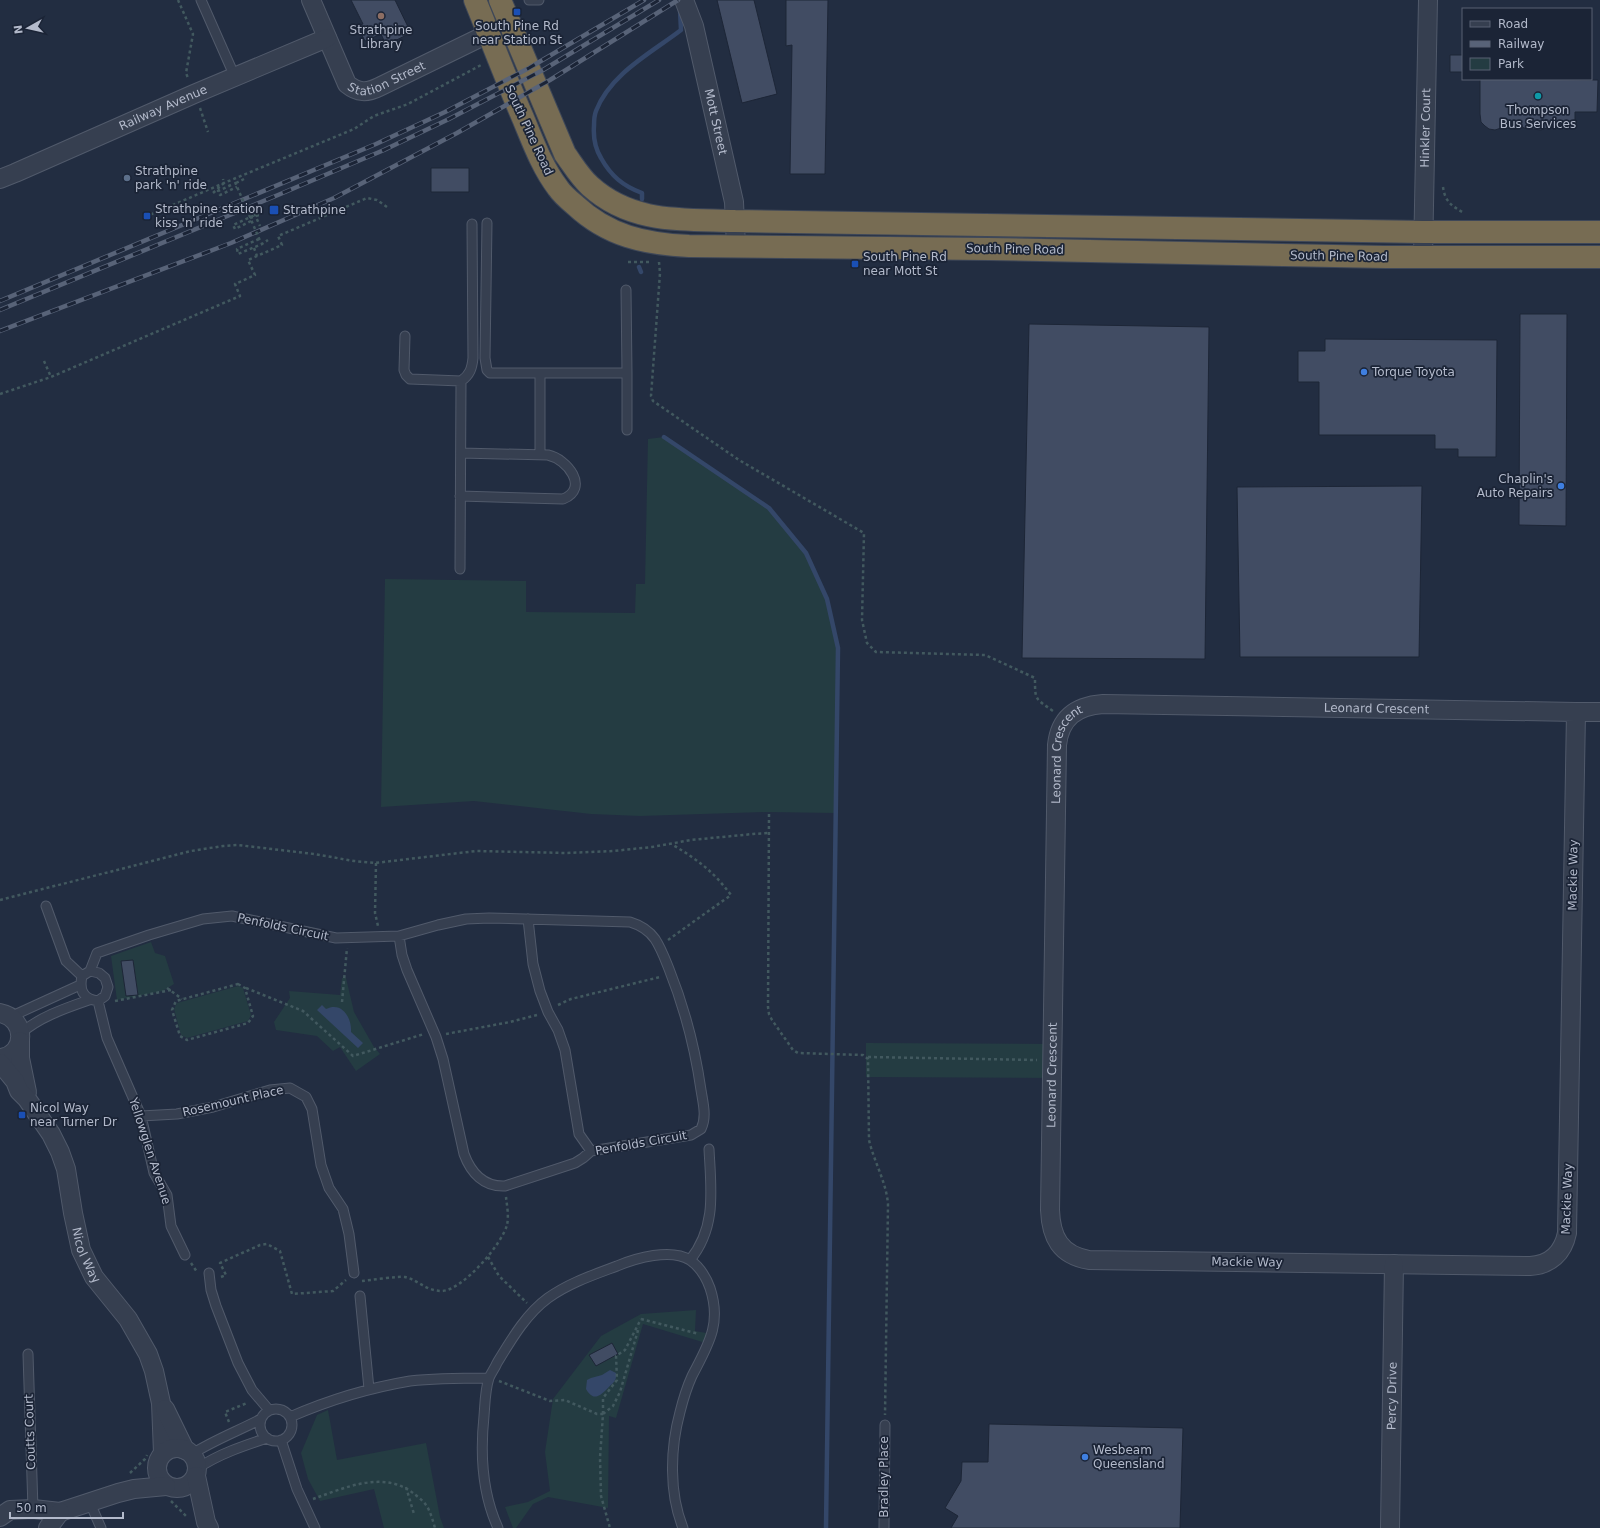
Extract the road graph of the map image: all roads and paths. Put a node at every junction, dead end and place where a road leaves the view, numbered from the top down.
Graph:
1 (178, 0) edge
2 (201, 0) edge
3 (311, 0) edge
4 (474, 0) edge
5 (500, 0) edge
6 (529, 0) edge
7 (538, 0) edge
8 (684, 0) edge
9 (1428, 0) edge
10 (510, 23) junction
11 (488, 33) junction
12 (326, 38) junction
13 (483, 64) dead end
14 (235, 77) junction
15 (189, 80) dead end
16 (199, 107) dead end
17 (208, 132) dead end
18 (0, 179) edge
19 (244, 179) dead end
20 (223, 181) junction
21 (231, 185) dead end
22 (237, 187) junction
23 (213, 193) dead end
24 (387, 207) dead end
25 (252, 208) dead end
26 (255, 215) junction
27 (145, 217) dead end
28 (251, 220) junction
29 (736, 221) junction
30 (487, 223) dead end
31 (472, 224) dead end
32 (260, 226) dead end
33 (1423, 232) junction
34 (1600, 232) edge
35 (259, 239) junction
36 (736, 247) junction
37 (254, 248) junction
38 (257, 256) junction
39 (1423, 257) junction
40 (1600, 257) edge
41 (628, 262) dead end
42 (654, 262) dead end
43 (659, 262) dead end
44 (626, 290) dead end
45 (405, 336) dead end
46 (44, 361) dead end
47 (472, 368) junction
48 (487, 370) junction
49 (540, 373) junction
50 (627, 373) junction
51 (51, 377) junction
52 (461, 381) junction
53 (0, 394) edge
54 (627, 430) dead end
55 (461, 453) junction
56 (540, 454) junction
57 (460, 496) junction
58 (460, 569) dead end
59 (1576, 712) junction
60 (1600, 712) edge
61 (1067, 720) junction
62 (769, 814) dead end
63 (768, 833) junction
64 (672, 844) junction
65 (376, 863) junction
66 (0, 900) edge
67 (46, 906) dead end
68 (528, 919) junction
69 (399, 936) junction
70 (380, 937) junction
71 (347, 938) junction
72 (659, 946) junction
73 (84, 977) junction
74 (167, 988) dead end
75 (245, 988) junction
76 (171, 990) junction
77 (182, 999) junction
78 (342, 1002) dead end
79 (95, 1003) junction
80 (4, 1013) edge
81 (433, 1031) junction
82 (20, 1037) junction
83 (868, 1057) junction
84 (0, 1058) edge
85 (1053, 1060) junction
86 (0, 1063) edge
87 (27, 1099) junction
88 (141, 1116) junction
89 (709, 1149) dead end
90 (591, 1151) junction
91 (505, 1186) junction
92 (1063, 1248) joint
93 (185, 1255) dead end
94 (488, 1257) junction
95 (690, 1260) junction
96 (1394, 1264) junction
97 (209, 1277) joint
98 (355, 1278) junction
99 (360, 1296) dead end
100 (535, 1309) junction
101 (642, 1319) junction
102 (712, 1338) junction
103 (28, 1354) dead end
104 (489, 1378) junction
105 (369, 1389) junction
106 (259, 1398) junction
107 (162, 1403) junction
108 (229, 1410) dead end
109 (269, 1410) junction
110 (603, 1414) junction
111 (290, 1417) junction
112 (261, 1418) junction
113 (884, 1425) joint
114 (268, 1438) junction
115 (281, 1440) junction
116 (156, 1457) junction
117 (193, 1462) junction
118 (405, 1487) junction
119 (125, 1489) junction
120 (169, 1492) junction
121 (90, 1503) junction
122 (303, 1503) junction
123 (33, 1510) junction
124 (60, 1512) junction
125 (414, 1514) dead end
126 (0, 1517) edge
127 (202, 1524) edge
128 (48, 1528) edge
129 (101, 1528) edge
130 (315, 1528) edge
131 (435, 1528) edge
132 (498, 1528) edge
133 (610, 1528) edge
134 (683, 1528) edge
135 (884, 1528) edge
136 (1390, 1528) edge

1 - 15 path
2 - 14 lane
3 - 12 street, Station Street
4 - 11 highway, South Pine Road
5 - 10 highway, South Pine Road
6 - 7 lane
8 - 29 street, Mott Street
9 - 33 street, Hinkler Court
10 - 11 street, Station Street
10 - 29 highway, South Pine Road
11 - 12 street, Station Street
11 - 36 highway, South Pine Road
12 - 14 street, Railway Avenue
13 - 20 path
14 - 18 street, Railway Avenue
16 - 17 path
19 - 22 path, bridge
20 - 23 path
20 - 27 path
21 - 22 path
22 - 28 path, bridge
24 - 38 path
25 - 26 path
26 - 28 path, bridge
26 - 28 path
26 - 32 path
28 - 35 path, bridge
29 - 33 highway, South Pine Road
29 - 36 street, Mott Street
30 - 48 lane
31 - 47 lane
33 - 34 highway, South Pine Road
33 - 39 street, Hinkler Court
35 - 37 path, bridge
35 - 37 path
36 - 39 highway, South Pine Road
37 - 38 path
38 - 51 path
39 - 40 highway, South Pine Road
41 - 42 path
43 - 61 path
44 - 50 lane
45 - 52 lane
46 - 51 path
47 - 48 lane
47 - 52 lane
48 - 49 lane
49 - 50 lane
49 - 56 lane
50 - 54 lane
51 - 53 path
52 - 55 lane
55 - 56 lane
55 - 57 lane
56 - 57 lane
57 - 58 lane
59 - 60 street, Leonard Crescent
59 - 61 street, Leonard Crescent
59 - 96 street, Mackie Way
61 - 85 street, Leonard Crescent
62 - 63 path
63 - 64 path
63 - 83 path
64 - 65 path
64 - 72 path
65 - 66 path
65 - 70 path
67 - 73 lane
68 - 69 lane, Penfolds Circuit
68 - 72 lane, Penfolds Circuit
68 - 90 lane
69 - 70 lane, Penfolds Circuit
69 - 81 lane
70 - 71 lane, Penfolds Circuit
71 - 73 lane, Penfolds Circuit
71 - 78 path
72 - 90 lane, Penfolds Circuit
73 - 79 lane
73 - 79 lane
73 - 80 lane
74 - 76 path
75 - 77 path
75 - 77 path
75 - 81 path
76 - 77 path
76 - 79 path
79 - 82 lane
79 - 88 lane, Yellowglen Avenue
80 - 82 street
81 - 91 lane
82 - 84 street
82 - 87 street, Nicol Way
83 - 85 path
83 - 113 path
85 - 92 street, Leonard Crescent
86 - 87 street, Nicol Way
87 - 107 street, Nicol Way
88 - 93 lane, Yellowglen Avenue
88 - 98 lane, Rosemount Place
89 - 95 lane
90 - 91 lane, Penfolds Circuit
91 - 94 path
92 - 96 street, Mackie Way
94 - 98 path
94 - 100 path
95 - 100 lane
95 - 102 lane
96 - 136 street, Percy Drive
97 - 98 path
97 - 106 lane
99 - 105 lane
100 - 104 lane
101 - 102 path
101 - 110 path
101 - 110 path
102 - 134 lane
103 - 123 lane, Coutts Court
104 - 105 lane
104 - 110 path
104 - 132 lane
105 - 111 lane
106 - 108 path
106 - 109 lane
107 - 116 street, Nicol Way
107 - 117 street, Nicol Way
109 - 111 lane
109 - 112 lane
110 - 133 path
111 - 115 lane
112 - 114 lane
112 - 117 lane
113 - 135 lane, Bradley Place
114 - 115 lane
114 - 117 lane
115 - 122 lane
116 - 117 street
116 - 119 street
116 - 119 path
116 - 120 street
117 - 120 street
117 - 127 street, Nicol Way
118 - 122 path
118 - 125 path
118 - 131 path
119 - 120 street
119 - 121 street
120 - 127 street
120 - 127 path
121 - 124 street
121 - 129 lane
122 - 130 lane
123 - 124 street
123 - 126 street
124 - 128 street

